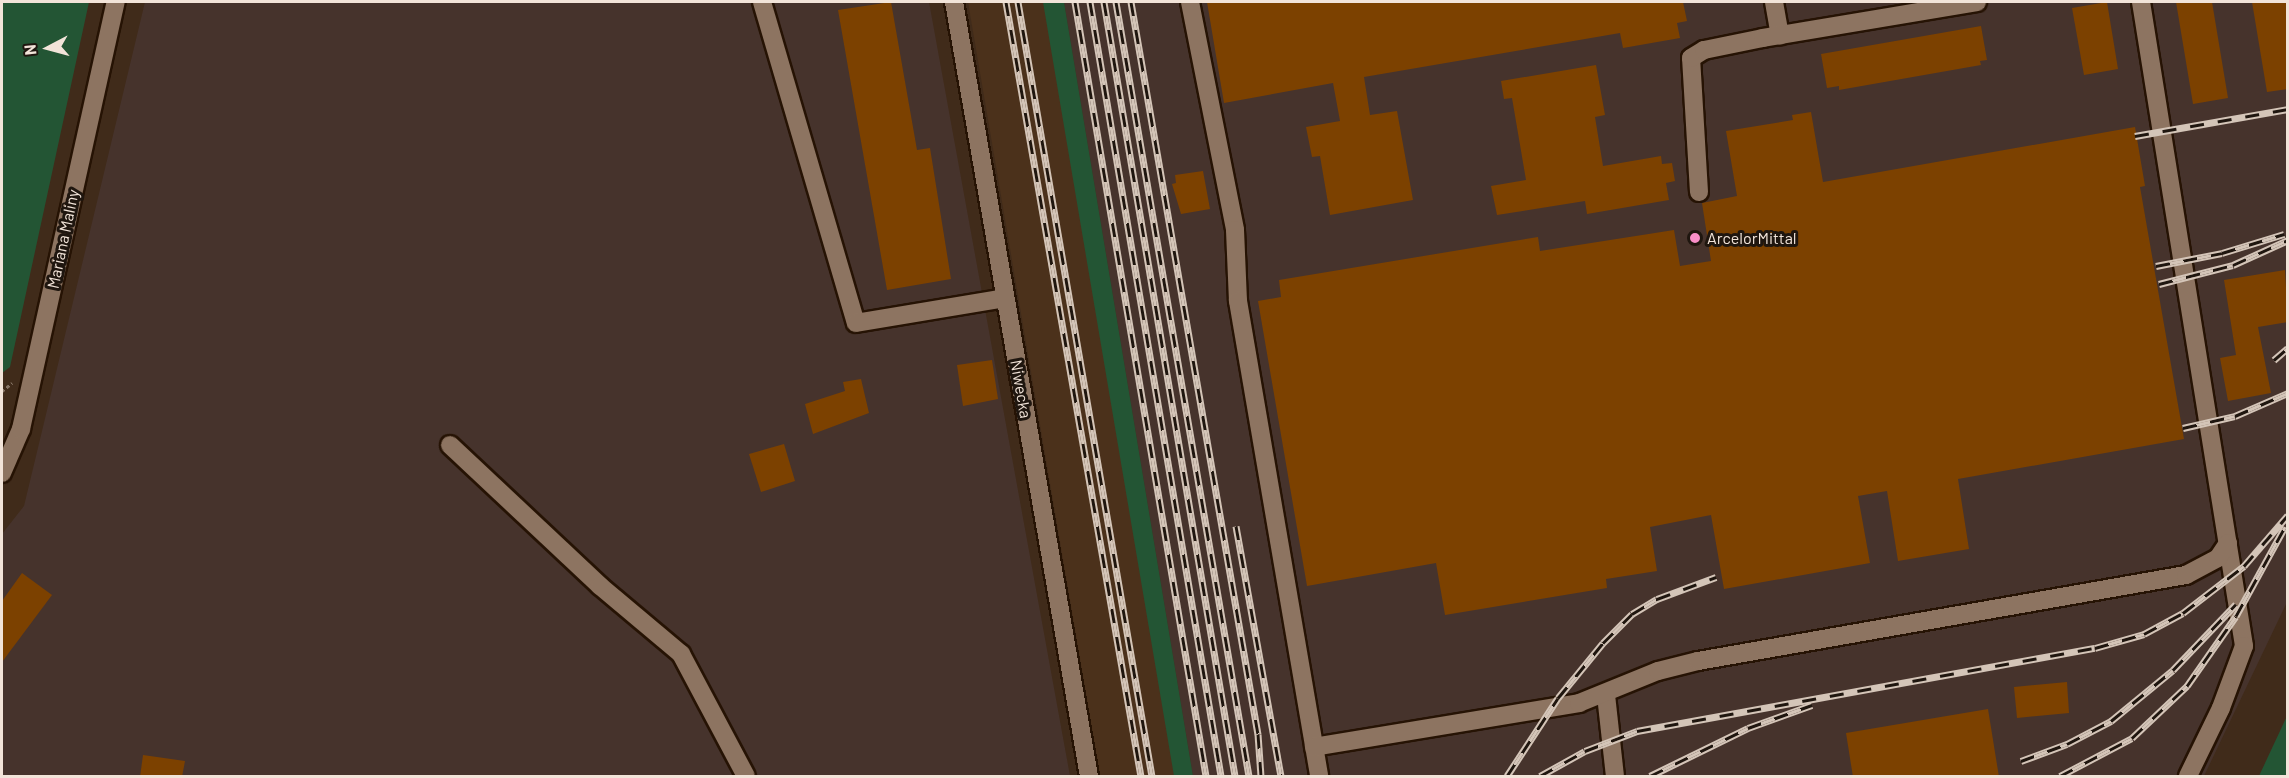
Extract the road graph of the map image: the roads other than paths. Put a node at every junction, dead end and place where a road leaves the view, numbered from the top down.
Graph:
1 (116, 2) edge
2 (762, 2) edge
3 (954, 2) edge
4 (1190, 2) edge
5 (1774, 2) edge
6 (1977, 2) edge
7 (2141, 2) edge
8 (1780, 35) junction
9 (1699, 192) dead end
10 (1005, 298) junction
11 (450, 445) dead end
12 (2, 473) edge
13 (2228, 543) junction
14 (1606, 695) junction
15 (1314, 747) junction
16 (746, 777) edge
17 (1089, 777) edge
18 (1319, 777) edge
19 (1615, 777) edge
20 (2188, 777) edge

1 - 12 street, Mariana Maliny
2 - 10 street
3 - 10 street, Niwecka
4 - 15 street
5 - 8 street
6 - 8 street
7 - 13 street
8 - 9 street
10 - 17 street, Niwecka
11 - 16 street
13 - 14 street
13 - 20 street
14 - 15 street
14 - 19 street
15 - 18 street

